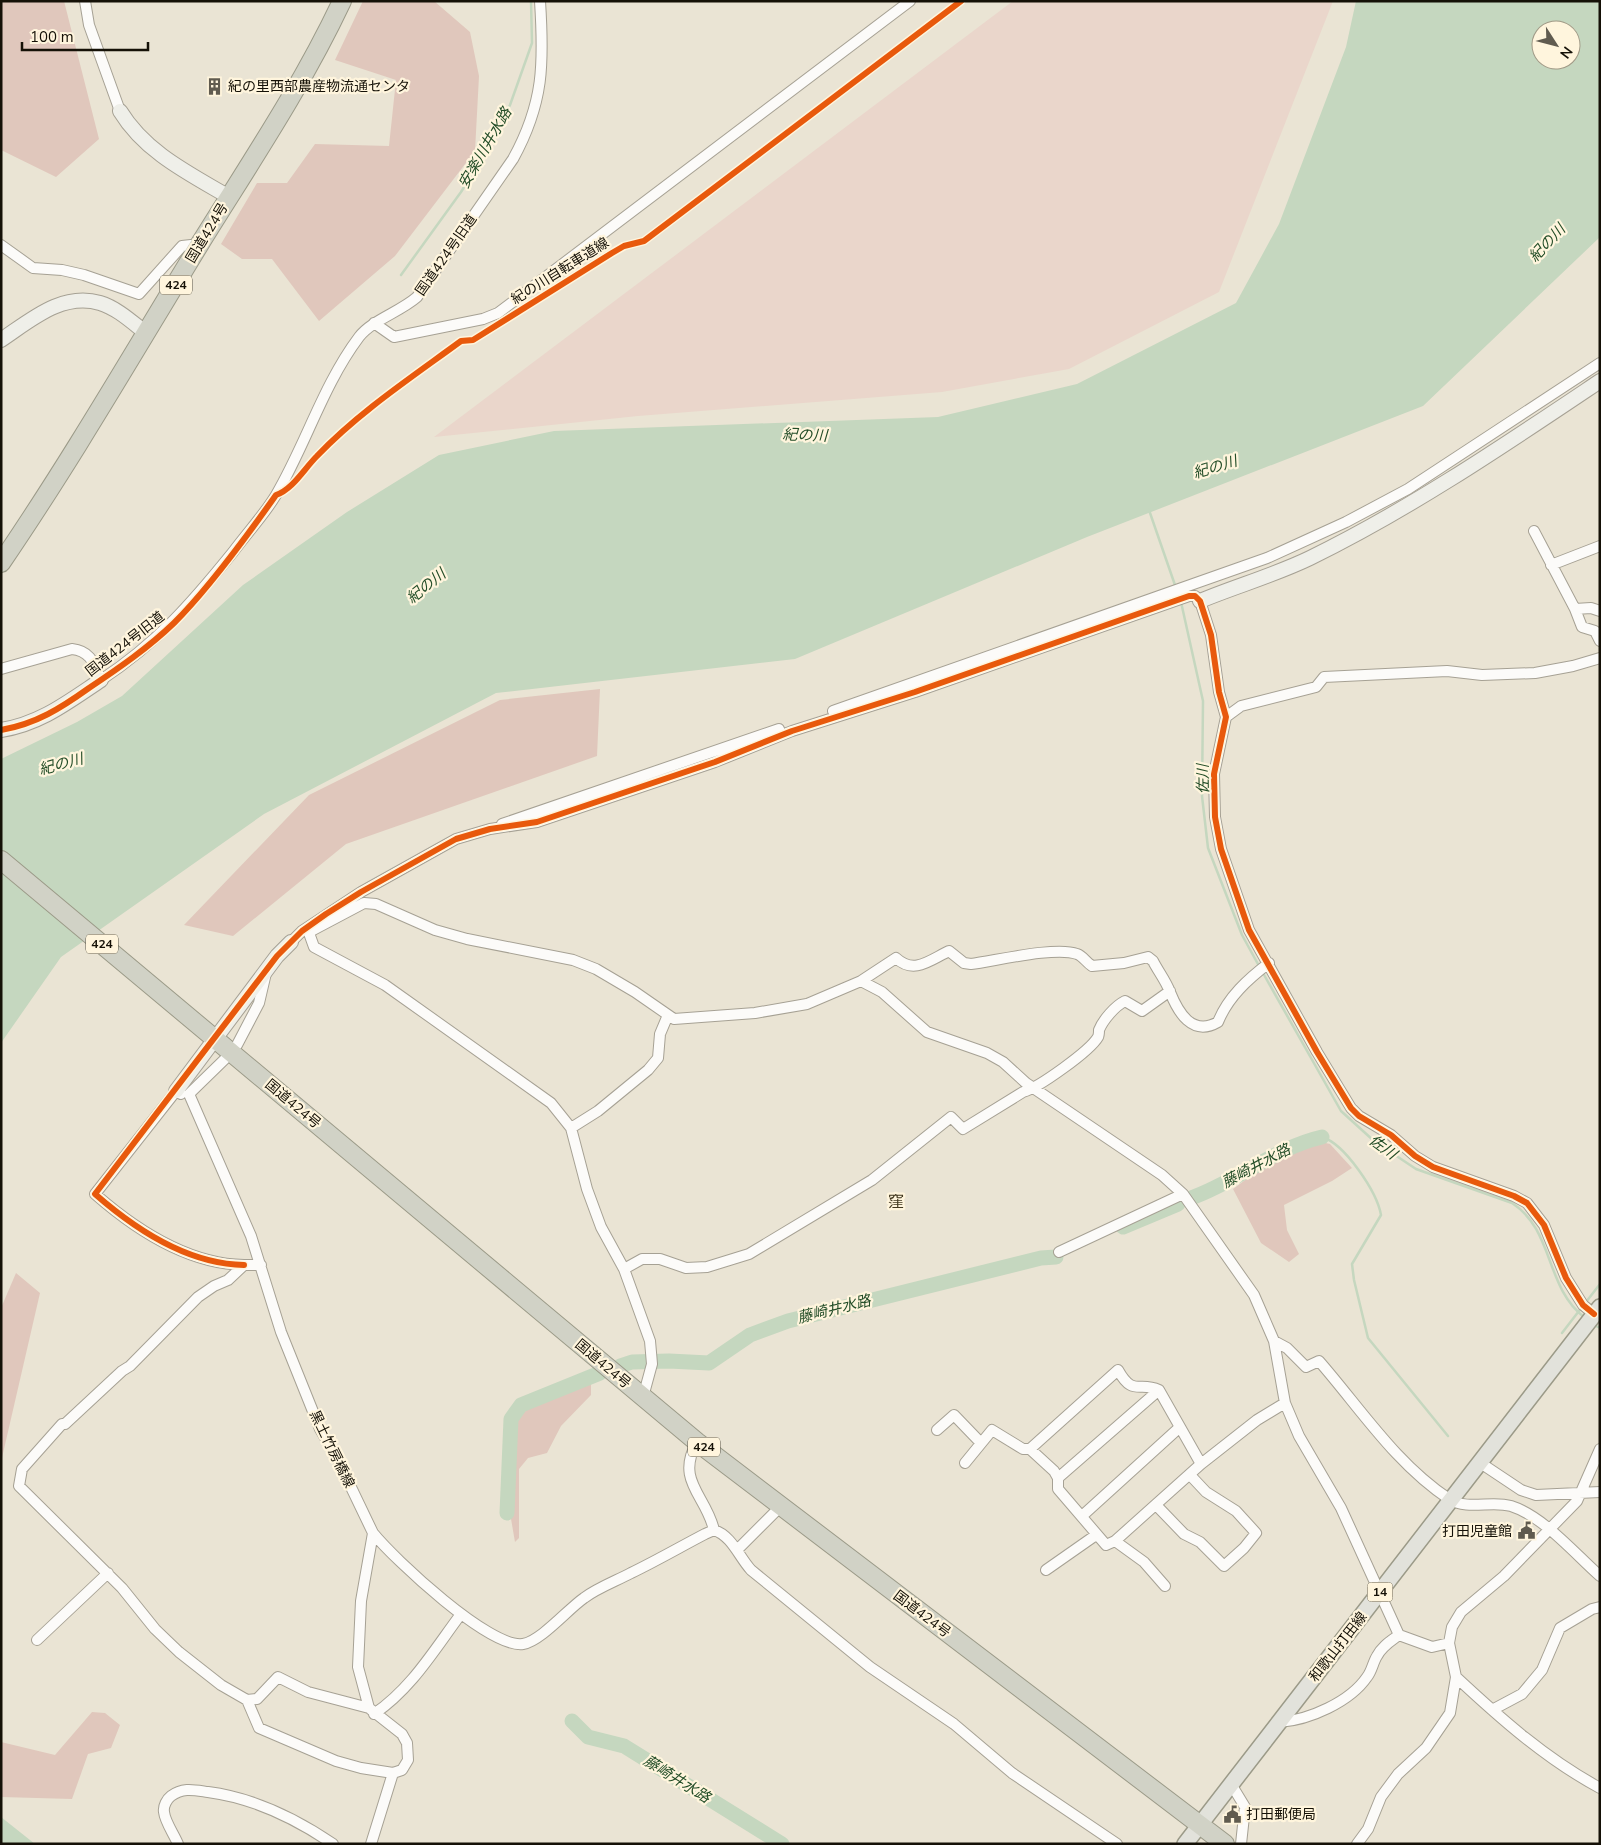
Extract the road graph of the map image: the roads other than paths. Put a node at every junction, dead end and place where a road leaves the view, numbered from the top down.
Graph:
1 (85, 1) edge
2 (342, 1) edge
3 (540, 1) edge
4 (910, 1) edge
5 (120, 111) joint
6 (229, 197) junction
7 (200, 244) junction
8 (1, 245) edge
9 (374, 323) junction
10 (146, 333) junction
11 (1, 340) edge
12 (1600, 363) edge
13 (1600, 381) edge
14 (1534, 531) dead end
15 (1600, 546) edge
16 (1, 563) edge
17 (1551, 565) junction
18 (1192, 595) junction
19 (1575, 609) junction
20 (1600, 611) edge
21 (1600, 641) edge
22 (1600, 658) edge
23 (1, 669) edge
24 (100, 680) junction
25 (1226, 717) junction
26 (1, 730) edge
27 (1, 860) edge
28 (309, 933) junction
29 (291, 942) junction
30 (1268, 964) junction
31 (266, 972) junction
32 (861, 981) junction
33 (1170, 991) junction
34 (668, 1015) junction
35 (209, 1033) junction
36 (237, 1045) dead end
37 (226, 1058) dead end
38 (1034, 1089) junction
39 (182, 1092) junction
40 (571, 1128) junction
41 (1183, 1194) junction
42 (1059, 1252) dead end
43 (244, 1265) junction
44 (261, 1265) junction
45 (624, 1269) junction
46 (1595, 1313) edge
47 (1274, 1341) junction
48 (1159, 1390) junction
49 (643, 1397) junction
50 (1285, 1403) junction
51 (1180, 1427) junction
52 (937, 1430) dead end
53 (698, 1442) junction
54 (980, 1442) junction
55 (1030, 1449) junction
56 (1600, 1449) edge
57 (1479, 1462) junction
58 (966, 1463) dead end
59 (1201, 1464) junction
60 (1190, 1475) junction
61 (1058, 1478) junction
62 (1582, 1492) junction
63 (1600, 1492) edge
64 (1450, 1500) junction
65 (1156, 1505) junction
66 (780, 1507) junction
67 (1082, 1516) junction
68 (714, 1530) junction
69 (1547, 1530) junction
70 (373, 1533) junction
71 (1096, 1535) junction
72 (1115, 1541) junction
73 (738, 1549) junction
74 (1046, 1570) dead end
75 (108, 1574) junction
76 (1600, 1576) edge
77 (1165, 1586) dead end
78 (1381, 1591) junction
79 (1600, 1607) edge
80 (460, 1614) junction
81 (1399, 1635) junction
82 (38, 1640) dead end
83 (1449, 1643) junction
84 (1456, 1677) junction
85 (247, 1700) junction
86 (1492, 1710) junction
87 (372, 1711) junction
88 (1280, 1722) junction
89 (393, 1773) junction
90 (1231, 1784) junction
91 (1600, 1788) edge
92 (1200, 1824) junction
93 (178, 1844) edge
94 (333, 1844) edge
95 (371, 1844) edge
96 (1117, 1844) edge
97 (1185, 1844) edge
98 (1225, 1844) edge
99 (1241, 1844) edge
100 (1356, 1844) edge

1 - 5 street
2 - 6 highway, 国道424号 / 424
3 - 9 street, 国道424号旧道
4 - 9 street
5 - 6 street
6 - 7 highway, 国道424号 / 424
7 - 8 street
7 - 10 highway, 国道424号 / 424
9 - 24 street, 国道424号旧道
10 - 11 street
10 - 16 highway, 国道424号 / 424
12 - 18 street
13 - 18 street
14 - 17 street
15 - 17 street
17 - 19 street
18 - 25 street
18 - 29 street
19 - 20 street
19 - 21 street
22 - 25 street
23 - 24 street
24 - 26 street, 国道424号旧道
25 - 30 street
27 - 35 highway, 国道424号 / 424
28 - 29 street
28 - 34 street
28 - 40 street
29 - 31 street
30 - 33 street
30 - 46 street
31 - 35 street
31 - 36 street
32 - 33 street
32 - 34 street
32 - 38 street
33 - 38 street
34 - 40 street
35 - 39 street
35 - 49 highway, 国道424号 / 424
37 - 39 street
38 - 41 street
38 - 45 street
39 - 43 street
39 - 44 street, 黒土竹房橋線
40 - 45 street
41 - 42 street
41 - 47 street
43 - 44 street
43 - 75 street
44 - 70 street, 黒土竹房橋線
45 - 49 street
46 - 57 main road, 和歌山打田線 / 14
47 - 50 street
47 - 64 street
48 - 51 street
48 - 55 street
48 - 61 street
49 - 53 highway, 国道424号 / 424
50 - 59 street
50 - 78 street
51 - 59 street
51 - 67 street
52 - 54 street
53 - 66 highway, 国道424号 / 424
53 - 68 street
54 - 55 street
54 - 58 street
55 - 61 street
56 - 62 street
57 - 62 street
57 - 64 main road, 和歌山打田線 / 14
59 - 60 street
60 - 65 street
60 - 65 street
61 - 67 street
62 - 63 street
62 - 69 street
64 - 69 street
64 - 78 main road, 和歌山打田線 / 14
65 - 72 street
66 - 73 street
66 - 92 highway, 国道424号 / 424
67 - 71 street
68 - 73 street
68 - 80 street, 黒土竹房橋線
69 - 76 street
69 - 83 street
70 - 80 street, 黒土竹房橋線
70 - 87 street
71 - 72 street
71 - 74 street
72 - 77 street
73 - 96 street
75 - 82 street
75 - 85 street
78 - 81 street
78 - 88 main road, 和歌山打田線 / 14
79 - 86 street
80 - 87 street
81 - 83 street
81 - 88 street
83 - 84 street
84 - 86 street
84 - 100 street
85 - 87 street
85 - 89 street
86 - 91 street
87 - 89 street
88 - 90 main road, 和歌山打田線 / 14
89 - 95 street
90 - 92 main road, 和歌山打田線 / 14
90 - 99 street
92 - 97 main road, 和歌山打田線 / 14
92 - 98 highway, 国道424号 / 424
93 - 94 street

